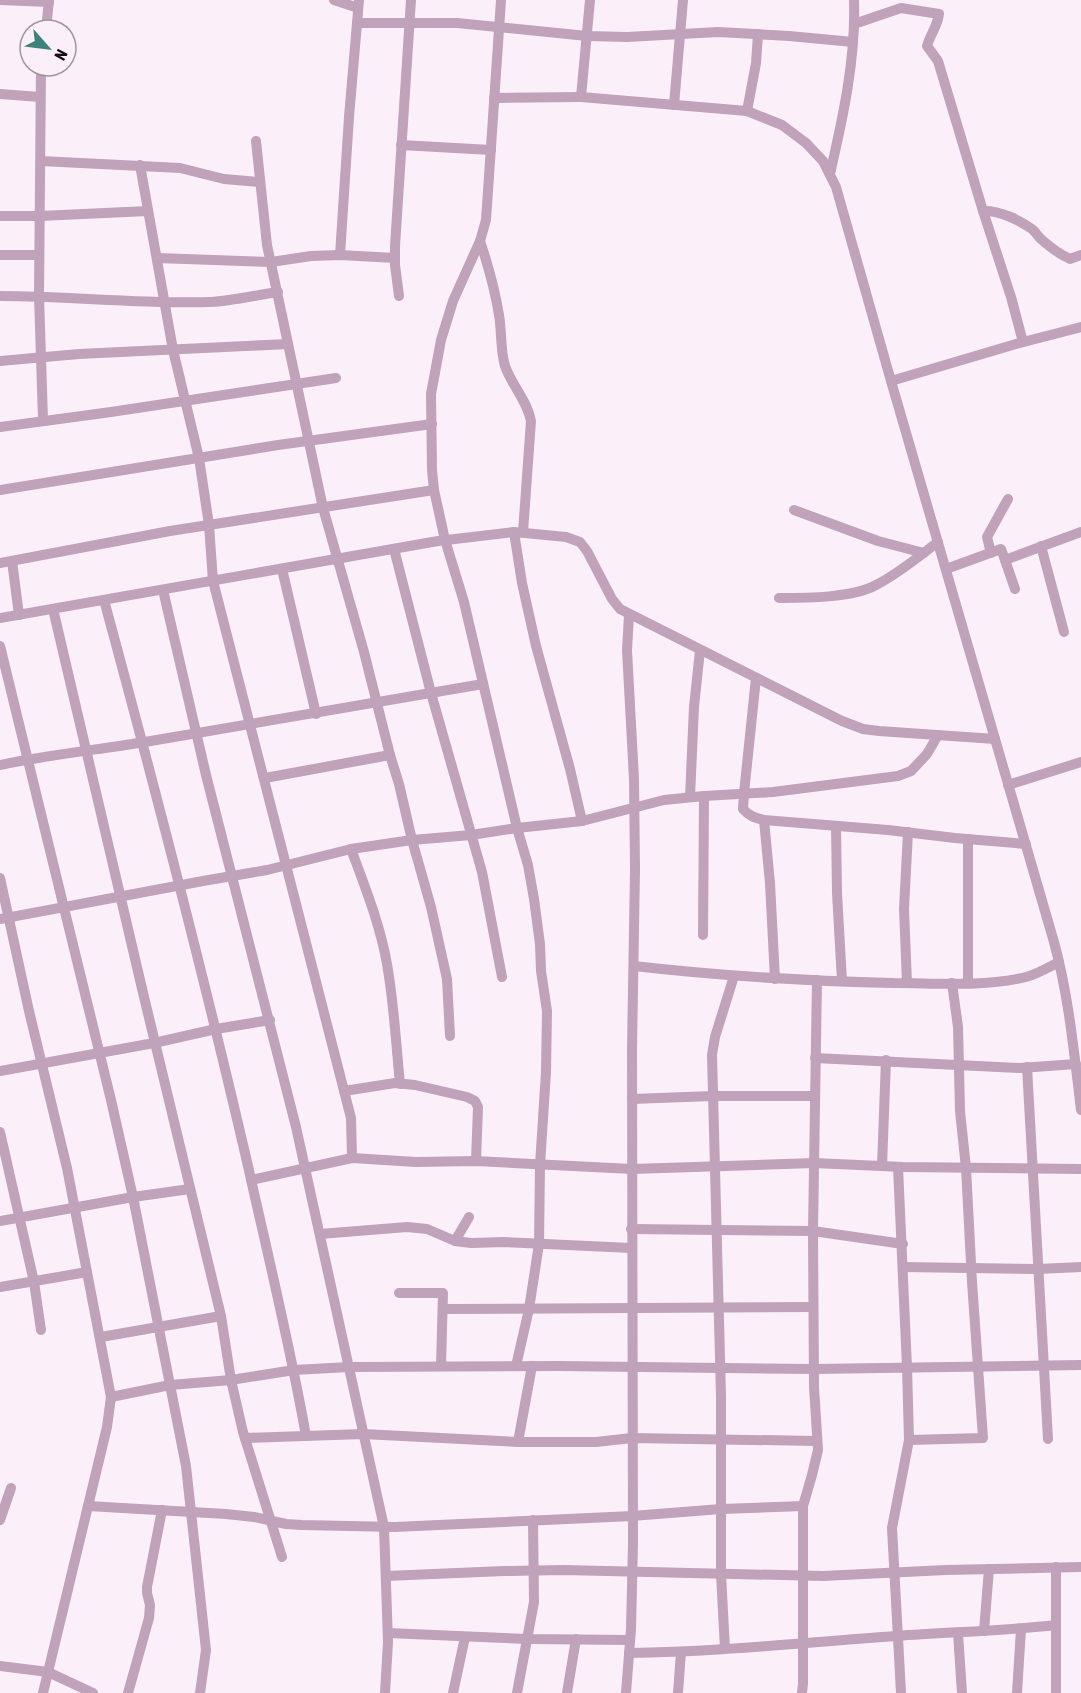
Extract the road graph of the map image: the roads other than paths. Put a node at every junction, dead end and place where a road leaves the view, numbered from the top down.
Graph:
1 (0, 0) edge
2 (334, 0) edge
3 (411, 0) edge
4 (501, 0) edge
5 (590, 0) edge
6 (683, 0) edge
7 (854, 0) edge
8 (49, 1) edge
9 (359, 4) edge
10 (47, 18) edge
11 (357, 23) junction
12 (409, 24) junction
13 (854, 24) junction
14 (500, 28) junction
15 (680, 33) junction
16 (758, 34) junction
17 (587, 36) junction
18 (853, 42) junction
19 (41, 78) edge
20 (0, 94) edge
21 (40, 97) junction
22 (582, 97) junction
23 (494, 98) junction
24 (674, 105) junction
25 (747, 111) junction
26 (256, 141) dead end
27 (401, 145) junction
28 (491, 150) junction
29 (41, 161) junction
30 (140, 165) junction
31 (830, 174) junction
32 (260, 182) junction
33 (148, 211) junction
34 (983, 211) junction
35 (0, 216) edge
36 (40, 216) junction
37 (480, 241) junction
38 (0, 255) edge
39 (39, 255) junction
40 (340, 255) junction
41 (1081, 255) edge
42 (157, 258) junction
43 (395, 258) junction
44 (271, 262) junction
45 (278, 292) junction
46 (0, 296) edge
47 (39, 296) junction
48 (399, 296) dead end
49 (165, 302) junction
50 (1081, 327) edge
51 (1023, 342) junction
52 (288, 344) junction
53 (173, 350) junction
54 (41, 357) junction
55 (0, 361) edge
56 (336, 378) dead end
57 (891, 381) junction
58 (298, 384) junction
59 (186, 400) junction
60 (43, 420) junction
61 (432, 424) junction
62 (0, 427) edge
63 (309, 441) junction
64 (199, 458) junction
65 (0, 490) edge
66 (434, 490) junction
67 (1008, 499) dead end
68 (322, 508) junction
69 (794, 510) dead end
70 (209, 525) junction
71 (519, 532) junction
72 (1081, 532) edge
73 (445, 540) junction
74 (938, 542) junction
75 (1041, 546) junction
76 (394, 549) junction
77 (991, 552) junction
78 (924, 553) junction
79 (337, 559) junction
80 (1005, 560) junction
81 (12, 561) junction
82 (0, 563) edge
83 (282, 569) junction
84 (946, 569) junction
85 (213, 581) junction
86 (1015, 589) dead end
87 (163, 590) junction
88 (779, 598) dead end
89 (104, 600) junction
90 (53, 609) junction
91 (19, 615) junction
92 (629, 615) junction
93 (0, 618) edge
94 (1064, 632) dead end
95 (0, 646) edge
96 (700, 650) junction
97 (756, 678) junction
98 (483, 684) junction
99 (430, 693) junction
100 (377, 703) junction
101 (316, 714) junction
102 (251, 723) junction
103 (197, 733) junction
104 (938, 735) junction
105 (995, 739) junction
106 (142, 742) junction
107 (86, 749) junction
108 (390, 755) junction
109 (28, 759) junction
110 (1081, 762) edge
111 (0, 765) edge
112 (265, 778) junction
113 (1008, 785) junction
114 (744, 794) junction
115 (704, 796) junction
116 (690, 797) junction
117 (634, 808) junction
118 (764, 820) junction
119 (582, 821) junction
120 (836, 826) junction
121 (518, 828) junction
122 (908, 832) junction
123 (471, 835) junction
124 (968, 839) junction
125 (412, 840) junction
126 (1026, 844) junction
127 (351, 849) junction
128 (285, 865) junction
129 (232, 876) junction
130 (0, 878) edge
131 (180, 885) junction
132 (120, 897) junction
133 (64, 908) junction
134 (5, 918) edge
135 (703, 935) dead end
136 (1059, 962) junction
137 (634, 966) junction
138 (734, 976) junction
139 (502, 977) dead end
140 (775, 978) junction
141 (818, 980) junction
142 (842, 981) junction
143 (908, 983) junction
144 (952, 983) junction
145 (968, 983) junction
146 (270, 1020) junction
147 (216, 1029) junction
148 (450, 1036) dead end
149 (154, 1043) junction
150 (99, 1052) junction
151 (815, 1058) junction
152 (886, 1060) junction
153 (42, 1062) junction
154 (959, 1064) junction
155 (1076, 1064) junction
156 (1027, 1067) junction
157 (0, 1071) edge
158 (400, 1084) junction
159 (344, 1091) junction
160 (713, 1096) junction
161 (814, 1096) junction
162 (632, 1099) junction
163 (1081, 1110) edge
164 (0, 1132) edge
165 (352, 1158) junction
166 (476, 1161) junction
167 (814, 1163) junction
168 (540, 1165) junction
169 (714, 1166) junction
170 (882, 1166) junction
171 (898, 1167) junction
172 (305, 1168) junction
173 (966, 1168) junction
174 (632, 1169) junction
175 (1081, 1169) edge
176 (1033, 1170) junction
177 (251, 1180) junction
178 (190, 1189) junction
179 (133, 1197) junction
180 (75, 1208) junction
181 (20, 1217) junction
182 (469, 1217) dead end
183 (0, 1221) edge
184 (632, 1229) junction
185 (717, 1231) junction
186 (813, 1232) junction
187 (320, 1234) junction
188 (455, 1240) junction
189 (539, 1244) junction
190 (903, 1244) junction
191 (631, 1248) junction
192 (903, 1267) junction
193 (1081, 1267) edge
194 (971, 1268) junction
195 (1038, 1269) junction
196 (87, 1272) junction
197 (34, 1282) junction
198 (0, 1287) edge
199 (399, 1293) dead end
200 (813, 1307) junction
201 (632, 1308) junction
202 (719, 1308) junction
203 (443, 1309) junction
204 (529, 1309) junction
205 (221, 1316) junction
206 (158, 1327) junction
207 (41, 1330) dead end
208 (100, 1338) junction
209 (1081, 1365) edge
210 (441, 1366) junction
211 (516, 1366) junction
212 (532, 1366) junction
213 (633, 1366) junction
214 (1044, 1366) junction
215 (350, 1367) junction
216 (720, 1367) junction
217 (908, 1367) junction
218 (978, 1367) junction
219 (814, 1369) junction
220 (294, 1370) junction
221 (231, 1380) junction
222 (170, 1385) junction
223 (111, 1397) junction
224 (363, 1434) junction
225 (306, 1436) junction
226 (245, 1438) junction
227 (632, 1438) junction
228 (721, 1439) junction
229 (1048, 1439) dead end
230 (909, 1440) junction
231 (817, 1441) junction
232 (518, 1442) junction
233 (11, 1488) dead end
234 (87, 1506) junction
235 (803, 1506) junction
236 (722, 1509) junction
237 (162, 1510) junction
238 (192, 1512) junction
239 (632, 1516) junction
240 (0, 1520) edge
241 (533, 1520) junction
242 (272, 1522) junction
243 (384, 1527) junction
244 (282, 1557) dead end
245 (1056, 1567) junction
246 (1081, 1567) edge
247 (989, 1569) junction
248 (534, 1570) junction
249 (632, 1572) junction
250 (895, 1573) junction
251 (721, 1574) junction
252 (803, 1575) junction
253 (386, 1576) junction
254 (1056, 1624) junction
255 (1021, 1629) junction
256 (984, 1631) junction
257 (388, 1633) junction
258 (957, 1633) junction
259 (898, 1636) junction
260 (465, 1637) junction
261 (528, 1639) junction
262 (576, 1640) junction
263 (630, 1640) junction
264 (804, 1644) junction
265 (725, 1649) junction
266 (681, 1652) junction
267 (629, 1653) junction
268 (0, 1666) edge
269 (48, 1672) junction
270 (43, 1693) edge
271 (93, 1693) edge
272 (128, 1693) edge
273 (200, 1693) edge
274 (385, 1693) edge
275 (453, 1693) edge
276 (517, 1693) edge
277 (567, 1693) edge
278 (626, 1693) edge
279 (678, 1693) edge
280 (802, 1693) edge
281 (901, 1693) edge
282 (962, 1693) edge
283 (1017, 1693) edge
284 (1056, 1693) edge

1 - 8 street
2 - 9 street
3 - 12 street
4 - 14 street
5 - 17 street
6 - 15 street
7 - 13 street
8 - 10 street
9 - 11 street
11 - 12 street
11 - 40 street
12 - 14 street
12 - 27 street
13 - 18 street
13 - 34 street
14 - 17 street
14 - 23 street
15 - 16 street
15 - 17 street
15 - 24 street
16 - 18 street
16 - 25 street
17 - 22 street
18 - 31 street
19 - 21 street
20 - 21 street
21 - 29 street
22 - 23 street
22 - 24 street
23 - 28 street
24 - 25 street
25 - 31 street
26 - 32 street
27 - 28 street
27 - 43 street
28 - 37 street
29 - 30 street
29 - 36 street
30 - 32 street
30 - 33 street
31 - 57 street
32 - 44 street
33 - 36 street
33 - 42 street
34 - 41 street
34 - 51 street
35 - 36 street
36 - 39 street
37 - 61 street
37 - 71 street
38 - 39 street
39 - 47 street
40 - 43 street
40 - 44 street
42 - 44 street
42 - 49 street
43 - 48 street
44 - 45 street
45 - 49 street
45 - 52 street
46 - 47 street
47 - 49 street
47 - 54 street
49 - 53 street
50 - 51 street
51 - 57 street
52 - 53 street
52 - 58 street
53 - 54 street
53 - 59 street
54 - 55 street
54 - 60 street
56 - 58 street
57 - 74 street
58 - 59 street
58 - 63 street
59 - 60 street
59 - 64 street
60 - 62 street
61 - 63 street
61 - 66 street
63 - 64 street
63 - 68 street
64 - 65 street
64 - 70 street
66 - 68 street
66 - 73 street
67 - 77 street
68 - 70 street
68 - 79 street
69 - 78 street
70 - 81 street
70 - 85 street
71 - 73 street
71 - 92 street
71 - 119 street
72 - 75 street
73 - 76 street
73 - 98 street
74 - 78 street
74 - 84 street
75 - 80 street
75 - 94 street
76 - 79 street
76 - 99 street
77 - 80 street
77 - 84 street
78 - 88 street
79 - 83 street
79 - 100 street
80 - 86 street
81 - 82 street
81 - 91 street
83 - 85 street
83 - 101 street
84 - 105 street
85 - 87 street
85 - 102 street
87 - 89 street
87 - 103 street
89 - 90 street
89 - 106 street
90 - 91 street
90 - 107 street
91 - 93 street
92 - 96 street
92 - 117 street
95 - 109 street
96 - 97 street
96 - 116 street
97 - 104 street
97 - 114 street
98 - 99 street
98 - 121 street
99 - 100 street
99 - 123 street
100 - 101 street
100 - 108 street
101 - 102 street
102 - 103 street
102 - 112 street
103 - 106 street
103 - 129 street
104 - 105 street
104 - 114 street
105 - 113 street
106 - 107 street
106 - 131 street
107 - 109 street
107 - 132 street
108 - 112 street
108 - 125 street
109 - 111 street
109 - 133 street
110 - 113 street
112 - 128 street
113 - 126 street
114 - 115 street
114 - 118 street
115 - 116 street
115 - 135 street
116 - 117 street
117 - 119 street
117 - 137 street
118 - 120 street
118 - 140 street
119 - 121 street
120 - 122 street
120 - 142 street
121 - 123 street
121 - 168 street
122 - 124 street
122 - 143 street
123 - 125 street
123 - 139 street
124 - 126 street
124 - 145 street
125 - 127 street
125 - 148 street
126 - 136 street
127 - 128 street
127 - 158 street
128 - 129 street
128 - 159 street
129 - 131 street
129 - 146 street
130 - 134 street
131 - 132 street
131 - 147 street
132 - 133 street
132 - 149 street
133 - 134 street
133 - 150 street
134 - 153 street
136 - 145 street
136 - 155 street
137 - 138 street
137 - 162 street
138 - 140 street
138 - 160 street
140 - 141 street
141 - 142 street
141 - 151 street
142 - 143 street
143 - 144 street
144 - 145 street
144 - 154 street
146 - 147 street
146 - 172 street
147 - 149 street
147 - 177 street
149 - 150 street
149 - 178 street
150 - 153 street
150 - 179 street
151 - 152 street
151 - 161 street
152 - 154 street
152 - 170 street
153 - 157 street
153 - 180 street
154 - 156 street
154 - 173 street
155 - 156 street
155 - 163 street
156 - 176 street
158 - 159 street
158 - 166 street
159 - 165 street
160 - 161 street
160 - 162 street
160 - 169 street
161 - 167 street
162 - 174 street
164 - 181 street
165 - 166 street
165 - 172 street
166 - 168 street
167 - 169 street
167 - 170 street
167 - 186 street
168 - 174 street
168 - 189 street
169 - 174 street
169 - 185 street
170 - 171 street
171 - 173 street
171 - 190 street
172 - 177 street
172 - 187 street
173 - 176 street
173 - 194 street
174 - 184 street
175 - 176 street
176 - 195 street
177 - 220 street
178 - 179 street
178 - 205 street
179 - 180 street
179 - 206 street
180 - 181 street
180 - 196 street
181 - 183 street
181 - 197 street
182 - 188 street
184 - 185 street
184 - 191 street
185 - 186 street
185 - 202 street
186 - 190 street
186 - 200 street
187 - 188 street
187 - 215 street
188 - 189 street
189 - 191 street
189 - 204 street
190 - 192 street
191 - 201 street
192 - 194 street
192 - 217 street
193 - 195 street
194 - 195 street
194 - 218 street
195 - 214 street
196 - 197 street
196 - 208 street
197 - 198 street
197 - 207 street
199 - 203 street
200 - 202 street
200 - 219 street
201 - 202 street
201 - 204 street
201 - 213 street
202 - 216 street
203 - 204 street
203 - 210 street
204 - 211 street
205 - 206 street
205 - 221 street
206 - 208 street
206 - 222 street
208 - 223 street
209 - 214 street
210 - 211 street
210 - 215 street
211 - 212 street
212 - 213 street
212 - 232 street
213 - 216 street
213 - 227 street
214 - 218 street
214 - 229 street
215 - 220 street
215 - 224 street
216 - 219 street
216 - 228 street
217 - 218 street
217 - 219 street
217 - 230 street
218 - 230 street
219 - 231 street
220 - 221 street
220 - 225 street
221 - 222 street
221 - 226 street
222 - 223 street
222 - 238 street
223 - 234 street
224 - 225 street
224 - 232 street
224 - 243 street
225 - 226 street
226 - 242 street
227 - 228 street
227 - 232 street
227 - 239 street
228 - 231 street
228 - 236 street
230 - 250 street
231 - 235 street
233 - 240 street
234 - 237 street
234 - 269 street
235 - 236 street
235 - 252 street
236 - 239 street
236 - 251 street
237 - 238 street
237 - 272 street
238 - 242 street
238 - 273 street
239 - 241 street
239 - 249 street
241 - 243 street
241 - 248 street
242 - 243 street
242 - 244 street
243 - 253 street
245 - 246 street
245 - 247 street
245 - 254 street
247 - 250 street
247 - 256 street
248 - 249 street
248 - 253 street
248 - 261 street
249 - 251 street
249 - 263 street
250 - 252 street
250 - 259 street
251 - 252 street
251 - 265 street
252 - 264 street
253 - 257 street
254 - 255 street
254 - 284 street
255 - 256 street
255 - 283 street
256 - 258 street
257 - 260 street
257 - 274 street
258 - 259 street
258 - 282 street
259 - 264 street
259 - 281 street
260 - 261 street
260 - 275 street
261 - 262 street
261 - 276 street
262 - 263 street
262 - 277 street
263 - 267 street
264 - 265 street
264 - 280 street
265 - 266 street
266 - 267 street
266 - 279 street
267 - 278 street
268 - 269 street
269 - 270 street
269 - 271 street

